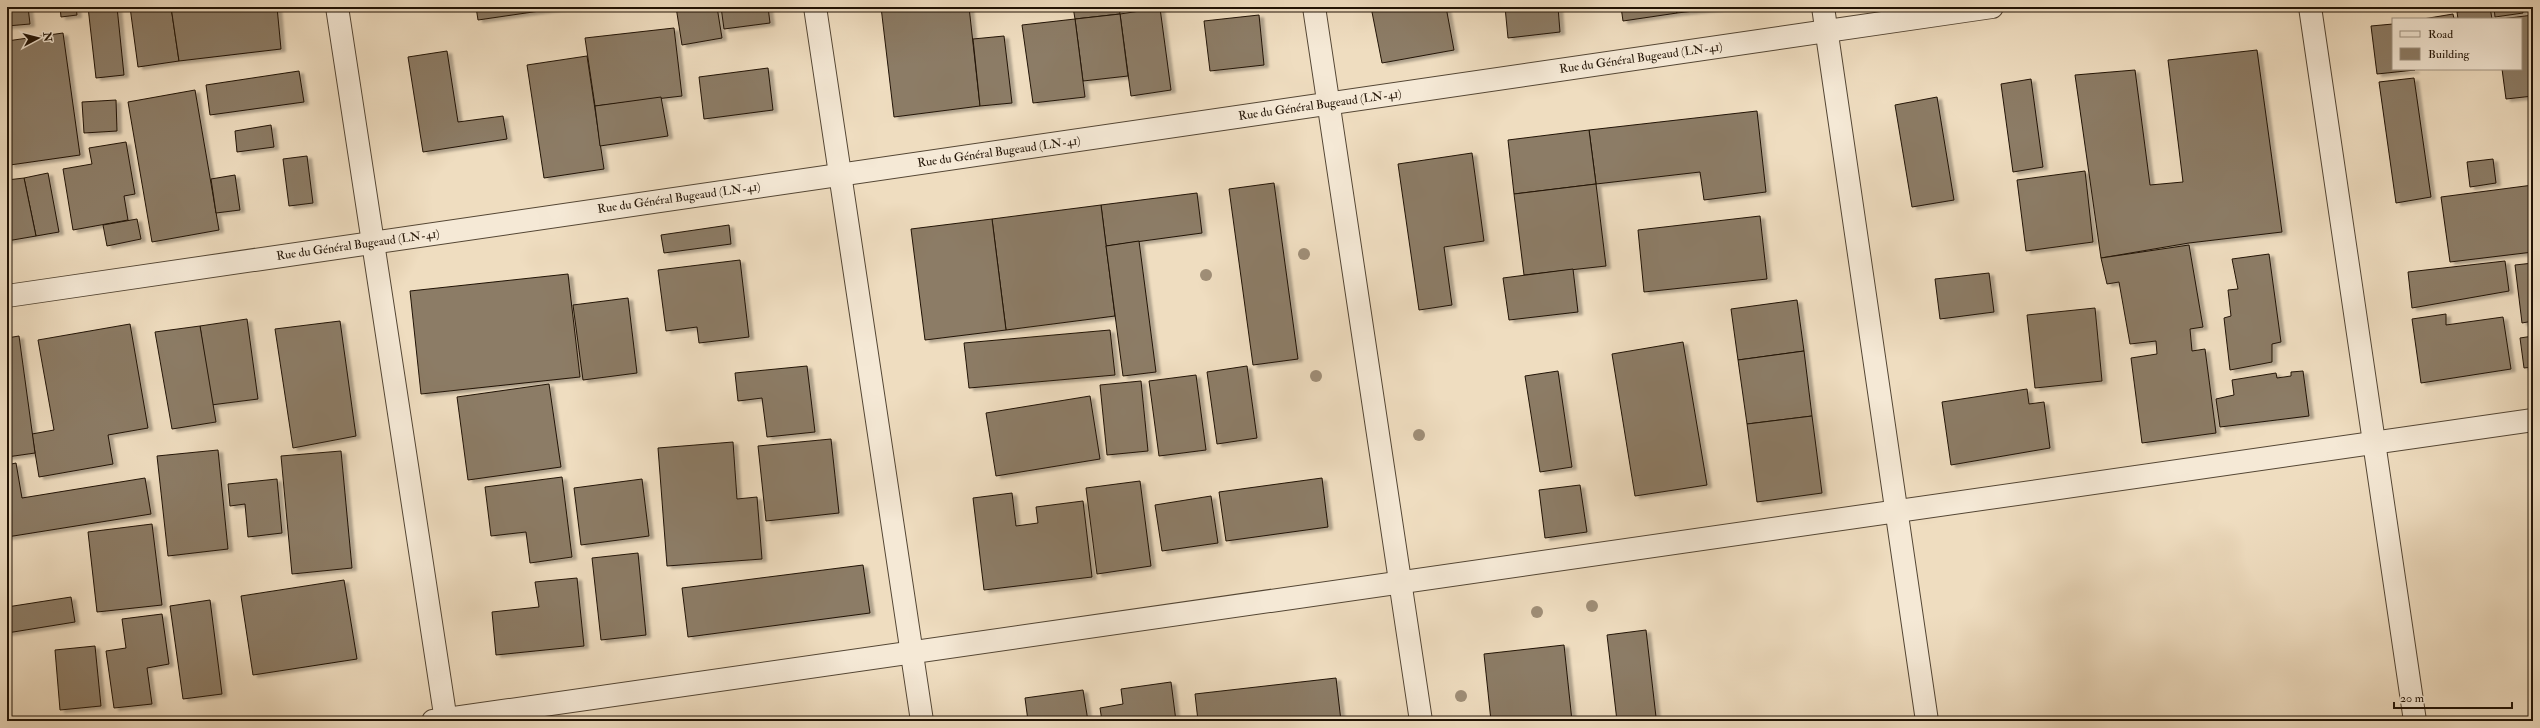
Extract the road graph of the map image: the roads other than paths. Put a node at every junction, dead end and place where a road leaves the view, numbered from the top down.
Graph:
1 (337, 7) edge
2 (815, 7) edge
3 (1314, 7) edge
4 (1823, 7) edge
5 (1992, 7) edge
6 (2310, 7) edge
7 (1826, 31) junction
8 (1328, 104) junction
9 (840, 175) junction
10 (372, 242) junction
11 (7, 296) edge
12 (2533, 420) edge
13 (2374, 442) junction
14 (1896, 512) junction
15 (1400, 583) junction
16 (912, 652) junction
17 (441, 720) edge
18 (922, 721) edge
19 (1421, 721) edge
20 (1927, 721) edge
21 (2415, 721) edge

1 - 10 street
2 - 9 street
3 - 8 street
4 - 7 street
5 - 7 street, Rue du Général Bugeaud (LN-41)
6 - 13 street
7 - 8 street, Rue du Général Bugeaud (LN-41)
7 - 14 street
8 - 9 street, Rue du Général Bugeaud (LN-41)
8 - 15 street
9 - 10 street, Rue du Général Bugeaud (LN-41)
9 - 16 street
10 - 11 street, Rue du Général Bugeaud (LN-41)
10 - 17 street
12 - 13 street
13 - 14 street
13 - 21 street
14 - 15 street
14 - 20 street
15 - 16 street
15 - 19 street
16 - 17 street
16 - 18 street

